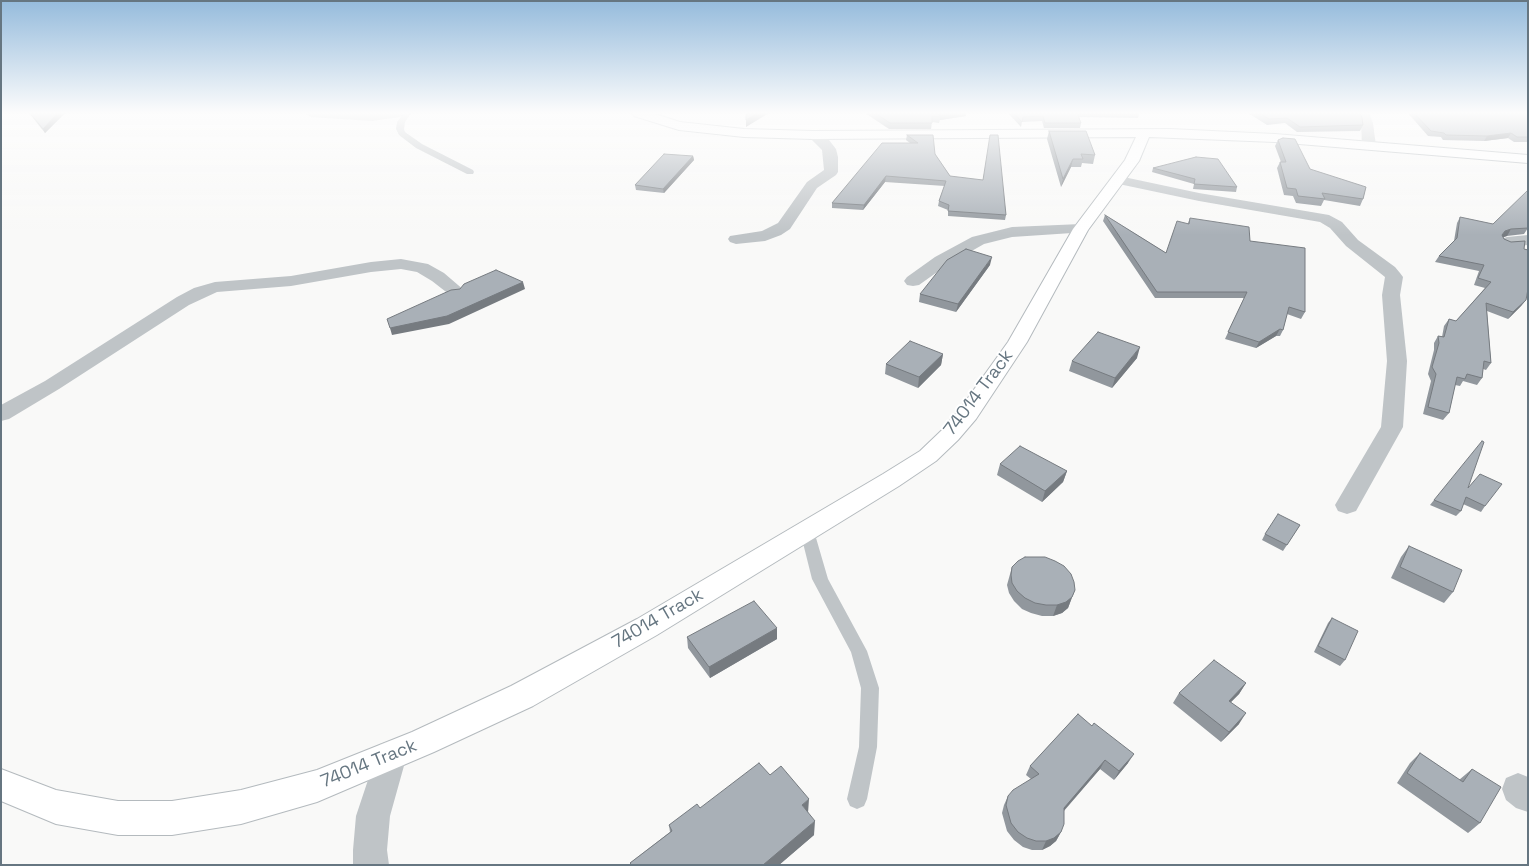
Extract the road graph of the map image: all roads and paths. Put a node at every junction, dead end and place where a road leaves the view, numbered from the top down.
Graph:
1 (434, 153) edge
2 (830, 153) edge
3 (1135, 153) edge
4 (1458, 153) edge
5 (1513, 158) junction
6 (1528, 159) edge
7 (1528, 168) edge
8 (470, 172) dead end
9 (1119, 180) junction
10 (1081, 229) junction
11 (736, 239) dead end
12 (1528, 240) edge
13 (1507, 242) edge
14 (913, 281) dead end
15 (456, 291) edge
16 (1, 414) edge
17 (1347, 505) dead end
18 (807, 531) junction
19 (391, 755) junction
20 (1, 785) edge
21 (857, 799) dead end
22 (371, 865) edge

1 - 8 lane
2 - 11 street
3 - 9 street, 74014 Track
4 - 5 street
5 - 6 street
5 - 7 street
9 - 10 street, 74014 Track
9 - 17 street
10 - 14 street
10 - 18 street, 74014 Track
12 - 13 street
15 - 16 street
18 - 19 street, 74014 Track
18 - 21 lane
19 - 20 street, 74014 Track
19 - 22 street

